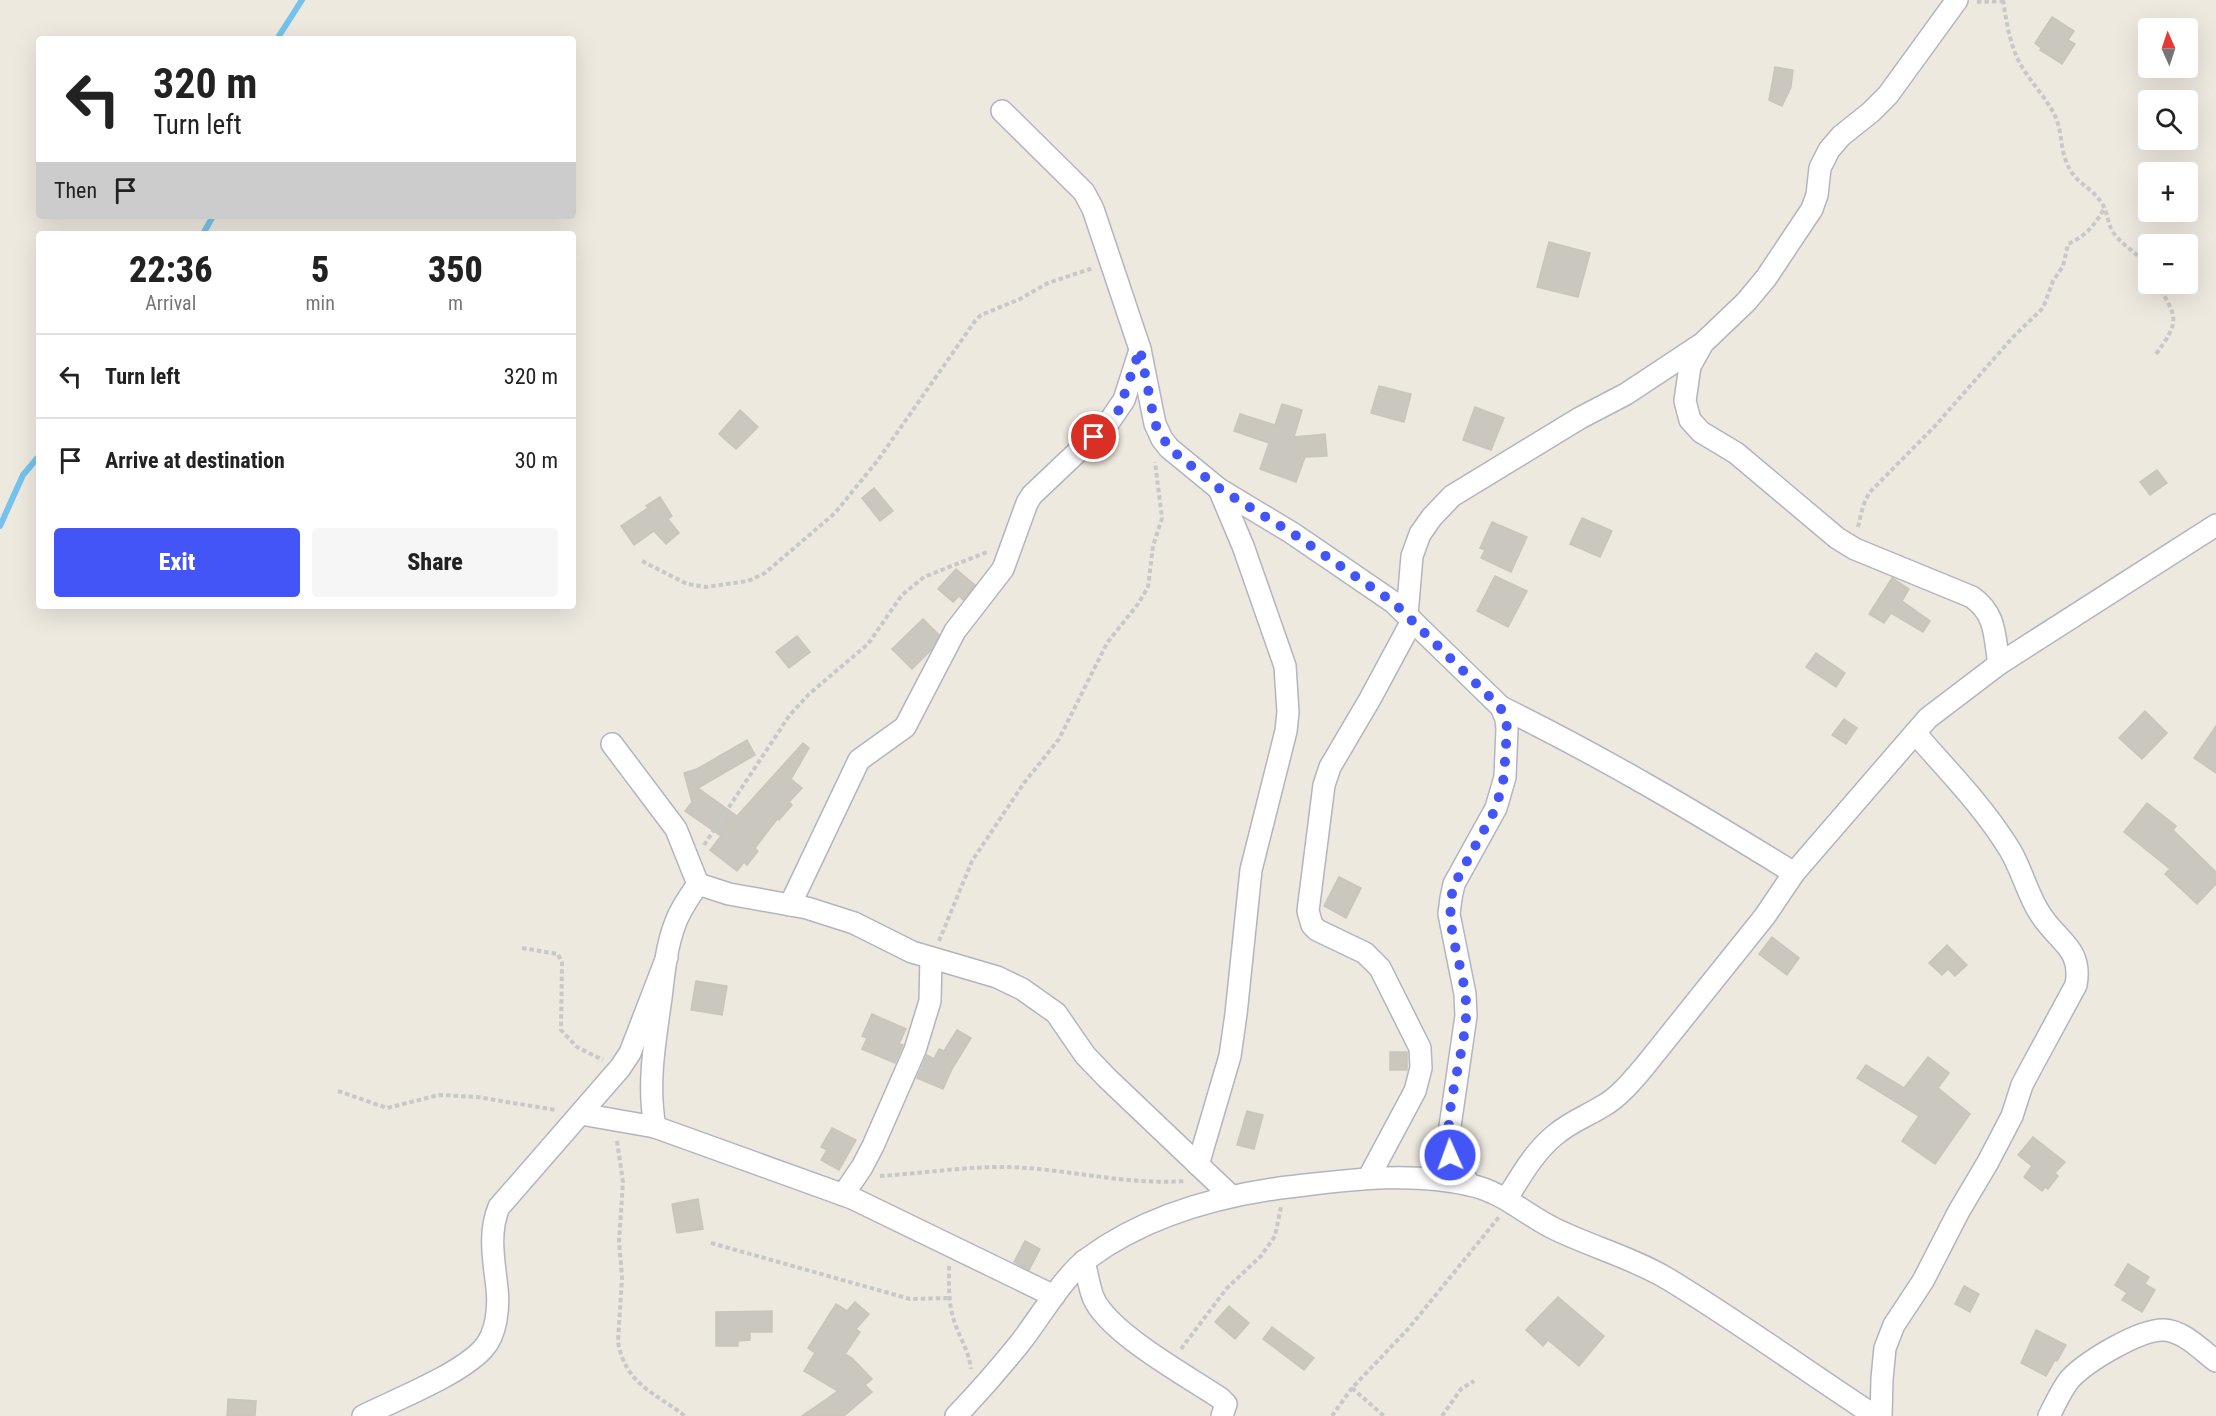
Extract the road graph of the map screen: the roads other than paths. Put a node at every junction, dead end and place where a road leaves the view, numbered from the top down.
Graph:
1 (1957, 0) edge
2 (1002, 111) dead end
3 (1703, 343) junction
4 (1140, 349) junction
5 (1220, 489) junction
6 (2216, 525) edge
7 (1409, 618) junction
8 (1999, 664) junction
9 (1500, 707) junction
10 (1915, 733) junction
11 (612, 744) dead end
12 (1794, 873) junction
13 (698, 884) junction
14 (790, 905) junction
15 (667, 957) junction
16 (932, 958) junction
17 (581, 1114) junction
18 (655, 1127) junction
19 (1205, 1172) junction
20 (1369, 1177) junction
21 (1470, 1185) junction
22 (849, 1186) junction
23 (1231, 1196) junction
24 (1509, 1200) junction
25 (1084, 1261) junction
26 (1054, 1296) junction
27 (2216, 1361) edge
28 (963, 1409) edge
29 (363, 1416) edge
30 (1222, 1416) edge
31 (1875, 1416) edge
32 (1881, 1416) edge
33 (2049, 1416) edge

1 - 3 street
2 - 4 street
3 - 7 street
3 - 8 street
4 - 5 street
4 - 14 street
5 - 7 street
5 - 19 street
6 - 8 street
7 - 9 street
7 - 20 street
8 - 10 street
9 - 12 street
9 - 21 street
10 - 12 street
10 - 32 street
11 - 13 street
12 - 24 street
13 - 14 street
13 - 15 street
14 - 16 street
15 - 17 street
15 - 18 street
16 - 19 street
16 - 22 street
17 - 18 street
17 - 29 street
18 - 22 street
19 - 23 street
20 - 21 street
20 - 23 street
21 - 24 street
22 - 26 street
23 - 25 street
24 - 31 street
25 - 26 street
25 - 30 street
26 - 28 street
27 - 33 street

